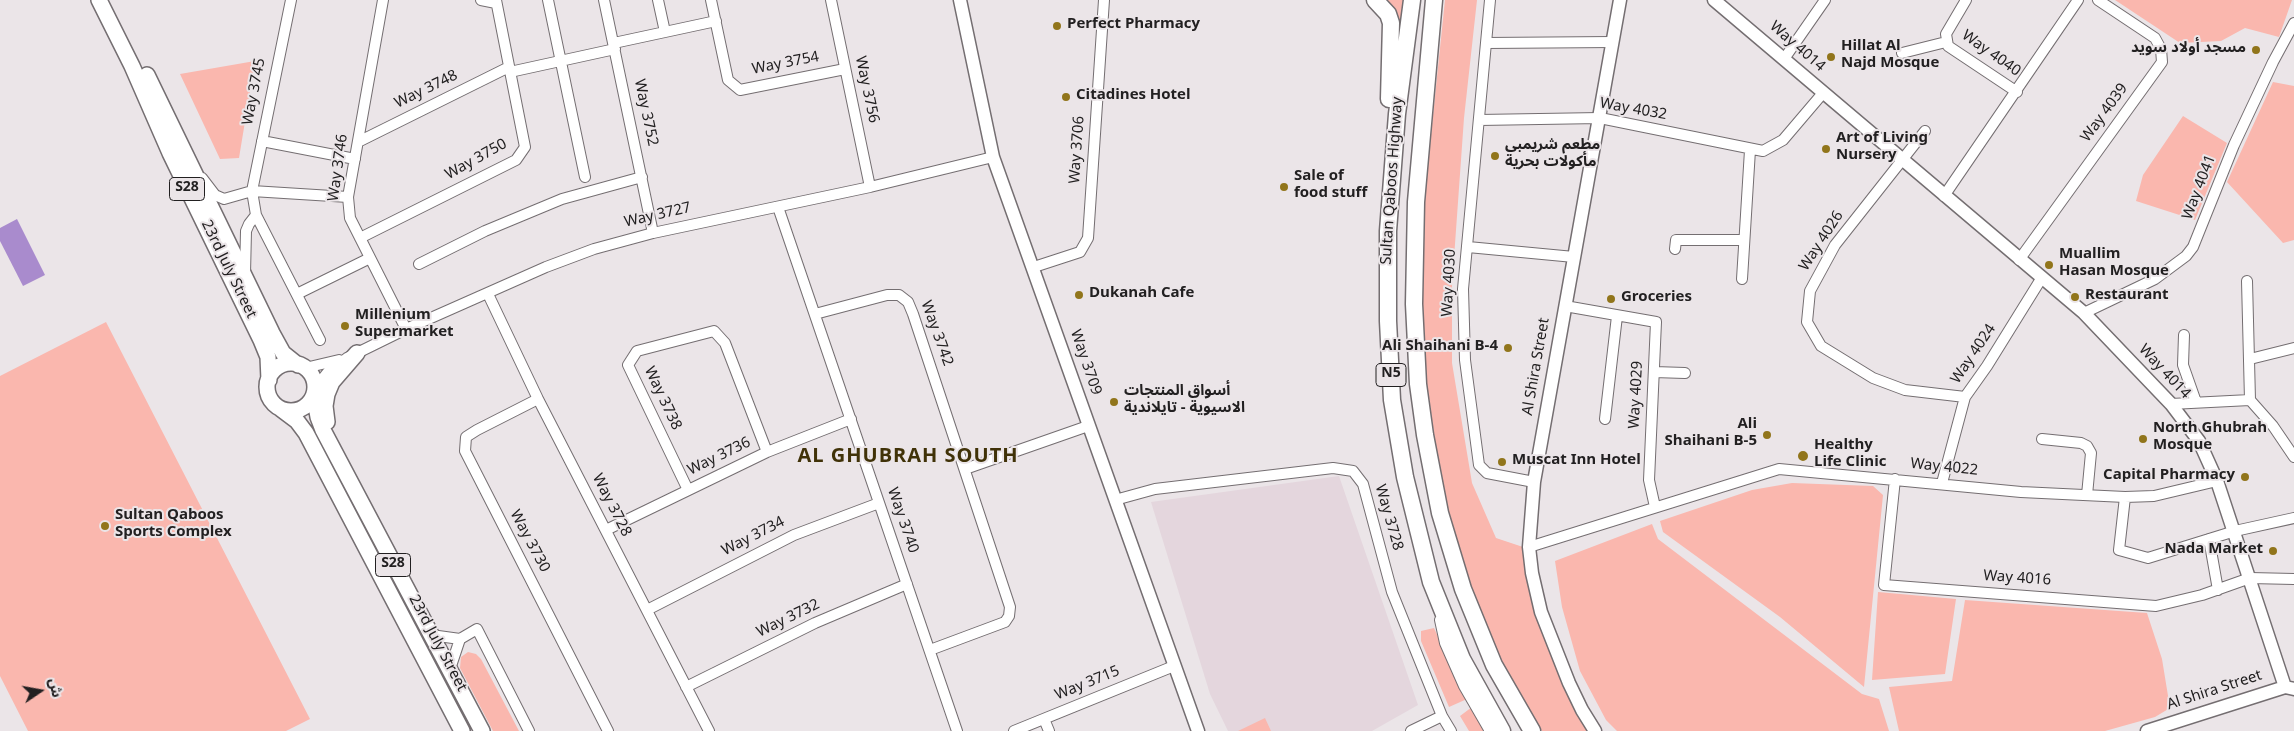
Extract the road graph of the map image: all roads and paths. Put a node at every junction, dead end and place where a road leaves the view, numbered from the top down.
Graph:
1 (99, 0) edge
2 (110, 0) edge
3 (291, 0) edge
4 (383, 0) edge
5 (481, 0) edge
6 (548, 0) edge
7 (604, 0) edge
8 (658, 0) edge
9 (711, 0) edge
10 (831, 0) edge
11 (960, 0) edge
12 (1104, 0) edge
13 (1375, 0) edge
14 (1412, 0) edge
15 (1434, 0) edge
16 (1490, 0) edge
17 (1714, 0) edge
18 (1825, 0) edge
19 (1966, 0) edge
20 (2078, 0) edge
21 (2098, 0) edge
22 (496, 1) edge
23 (1616, 1) edge
24 (716, 21) junction
25 (2294, 24) edge
26 (665, 32) junction
27 (1613, 42) junction
28 (1946, 42) junction
29 (1486, 43) junction
30 (615, 46) junction
31 (1902, 53) dead end
32 (1784, 59) junction
33 (561, 61) junction
34 (510, 69) junction
35 (845, 69) junction
36 (2017, 92) junction
37 (1823, 93) junction
38 (1600, 118) junction
39 (1479, 120) junction
40 (1925, 131) dead end
41 (262, 141) junction
42 (358, 142) junction
43 (1750, 150) junction
44 (993, 157) junction
45 (355, 159) junction
46 (1902, 160) junction
47 (190, 164) junction
48 (585, 177) dead end
49 (642, 177) junction
50 (870, 187) junction
51 (252, 190) junction
52 (1944, 196) junction
53 (348, 198) junction
54 (778, 206) junction
55 (256, 215) junction
56 (1388, 230) junction
57 (653, 233) junction
58 (360, 238) junction
59 (1744, 240) junction
60 (1468, 247) junction
61 (1675, 249) dead end
62 (1574, 257) junction
63 (370, 258) junction
64 (2019, 260) junction
65 (418, 264) dead end
66 (1034, 267) junction
67 (244, 275) junction
68 (1742, 279) dead end
69 (2041, 279) junction
70 (2247, 281) dead end
71 (297, 294) junction
72 (488, 294) junction
73 (1565, 306) junction
74 (2084, 313) junction
75 (815, 314) junction
76 (1617, 316) junction
77 (406, 329) junction
78 (2184, 335) dead end
79 (320, 340) dead end
80 (2294, 348) edge
81 (352, 355) junction
82 (2250, 359) junction
83 (302, 366) junction
84 (1654, 372) junction
85 (1685, 373) dead end
86 (269, 380) junction
87 (315, 392) junction
88 (1965, 397) junction
89 (538, 399) junction
90 (2250, 400) junction
91 (2196, 402) junction
92 (2171, 404) junction
93 (281, 409) junction
94 (851, 419) junction
95 (1605, 419) dead end
96 (1088, 426) junction
97 (2042, 439) dead end
98 (766, 452) junction
99 (338, 457) junction
100 (2294, 457) edge
101 (965, 469) junction
102 (1895, 479) junction
103 (2217, 481) junction
104 (1534, 482) junction
105 (1942, 483) junction
106 (688, 490) junction
107 (2087, 495) junction
108 (2125, 497) junction
109 (1115, 500) junction
110 (879, 503) junction
111 (1655, 507) junction
112 (2294, 518) edge
113 (606, 530) junction
114 (2235, 531) junction
115 (2209, 539) junction
116 (1529, 547) junction
117 (2250, 578) junction
118 (2294, 579) edge
119 (1431, 582) junction
120 (907, 584) junction
121 (2218, 590) junction
122 (647, 610) junction
123 (432, 635) junction
124 (460, 639) junction
125 (930, 650) junction
126 (1174, 666) junction
127 (450, 668) junction
128 (686, 687) junction
129 (2290, 688) edge
130 (1442, 716) junction
131 (1044, 719) junction
132 (462, 731) edge
133 (482, 731) edge
134 (529, 731) edge
135 (608, 731) edge
136 (709, 731) edge
137 (958, 731) edge
138 (1014, 731) edge
139 (1050, 731) edge
140 (1198, 731) edge
141 (1411, 731) edge
142 (1451, 731) edge
143 (1490, 731) edge
144 (1502, 731) edge
145 (1532, 731) edge
146 (1595, 731) edge
147 (2147, 731) edge

1 - 86 main road, 23rd July Street / S28
2 - 47 main road, 23rd July Street / S28
3 - 41 street, Way 3745
4 - 42 street, Way 3746
5 - 22 street
6 - 33 street
7 - 30 street, Way 3752
8 - 26 street
9 - 24 street, Way 3754
10 - 35 street, Way 3756
11 - 44 street, Way 3709
12 - 66 street, Way 3706
13 - 56 highway
14 - 56 highway, Sultan Qaboos Highway / N5
15 - 145 highway, Sultan Qaboos Highway / N5
16 - 29 street, Way 4030
17 - 32 street, Way 4014
18 - 32 street
19 - 28 street, Way 4040
20 - 36 street
21 - 64 street, Way 4039
22 - 34 street, Way 3750
23 - 27 street, Al Shira Street
24 - 26 street, Way 3748
24 - 35 street, Way 3754
25 - 74 street, Way 4041
26 - 30 street, Way 3748
27 - 29 street
27 - 38 street, Al Shira Street
28 - 31 street, Way 4040
28 - 36 street, Way 4040
29 - 39 street, Way 4030
30 - 33 street, Way 3748
30 - 49 street, Way 3752
32 - 37 street, Way 4014
33 - 34 street, Way 3748
33 - 48 street
34 - 42 street, Way 3748
34 - 58 street, Way 3750
35 - 50 street, Way 3756
36 - 52 street
37 - 43 street, Way 4032
37 - 46 street, Way 4014
38 - 39 street, Way 4032
38 - 43 street, Way 4032
38 - 62 street, Al Shira Street
39 - 60 street, Way 4030
40 - 46 street
41 - 45 street
41 - 51 street, Way 3745
42 - 45 street, Way 3746
43 - 59 street
44 - 50 street, Way 3727
44 - 66 street, Way 3709
45 - 53 street, Way 3746
46 - 52 street, Way 4014
46 - 88 street, Way 4026
47 - 51 street
47 - 67 main road, 23rd July Street / S28
49 - 57 street, Way 3752
49 - 65 street
50 - 54 street, Way 3727
51 - 53 street
51 - 55 street
52 - 64 street, Way 4014
53 - 58 street, Way 3746
54 - 57 street, Way 3727
54 - 75 street, Way 3740
55 - 67 street
55 - 71 street
56 - 119 highway, Sultan Qaboos Highway / N5
57 - 72 street, Way 3727
58 - 63 street, Way 3746
59 - 61 street
59 - 68 street
60 - 62 street
60 - 104 street, Way 4030
62 - 73 street, Al Shira Street
63 - 71 street
63 - 77 street, Way 3746
64 - 69 street, Way 4014
66 - 96 street, Way 3709
67 - 83 main road, 23rd July Street / S28
69 - 74 street, Way 4014
69 - 88 street, Way 4024
70 - 82 street
71 - 79 street
72 - 77 street, Way 3727
72 - 89 street, Way 3728
73 - 76 street, Way 4029
73 - 104 street, Al Shira Street
74 - 92 street, Way 4014
75 - 94 street, Way 3740
75 - 101 street, Way 3742
76 - 84 street, Way 4029
76 - 95 street, Way 4029
77 - 81 street, Way 3727
78 - 91 street
80 - 82 street
81 - 83 street, Way 3727
81 - 87 street, Way 3727
81 - 99 main road
82 - 90 street
83 - 86 main road
83 - 87 main road, S28
84 - 85 street
84 - 111 street, Way 4029
86 - 93 main road, S28
87 - 93 main road
87 - 99 main road, 23rd July Street / S28
88 - 105 street, Way 4024
89 - 113 street, Way 3728
89 - 135 street, Way 3730
90 - 91 street
90 - 100 street
91 - 92 street
92 - 103 street, Way 4014
93 - 132 main road, 23rd July Street / S28
94 - 98 street, Way 3736
94 - 110 street, Way 3740
96 - 101 street
96 - 109 street, Way 3709
97 - 107 street
98 - 106 street, Way 3736
98 - 106 street, Way 3738
99 - 123 main road, 23rd July Street / S28
101 - 125 street, Way 3742
102 - 105 street, Way 4022
102 - 111 street, Way 4022
102 - 121 street, Way 4016
103 - 108 street, Way 4022
103 - 114 street, Way 4014
104 - 116 street, Al Shira Street
105 - 107 street, Way 4022
106 - 113 street, Way 3736
107 - 108 street, Way 4022
108 - 115 street
109 - 126 street, Way 3709
109 - 130 street, Way 3728
110 - 120 street, Way 3740
110 - 122 street, Way 3734
111 - 116 street, Way 4022
112 - 114 street
113 - 122 street, Way 3728
114 - 115 street
114 - 117 street, Way 4014
115 - 121 street
116 - 146 street, Al Shira Street
117 - 118 street
117 - 121 street, Way 4016
117 - 129 street, Way 4014
119 - 143 street
119 - 144 highway, Sultan Qaboos Highway / N5
120 - 125 street, Way 3740
120 - 128 street, Way 3732
122 - 128 street, Way 3728
123 - 124 street
123 - 127 main road, 23rd July Street / S28
124 - 127 street
124 - 134 street
125 - 137 street, Way 3740
126 - 131 street, Way 3715
126 - 140 street, Way 3709
127 - 133 main road, 23rd July Street / S28
128 - 136 street, Way 3728
129 - 147 street, Al Shira Street
130 - 141 street
130 - 142 street, Way 3728
131 - 138 street, Way 3715
131 - 139 street

